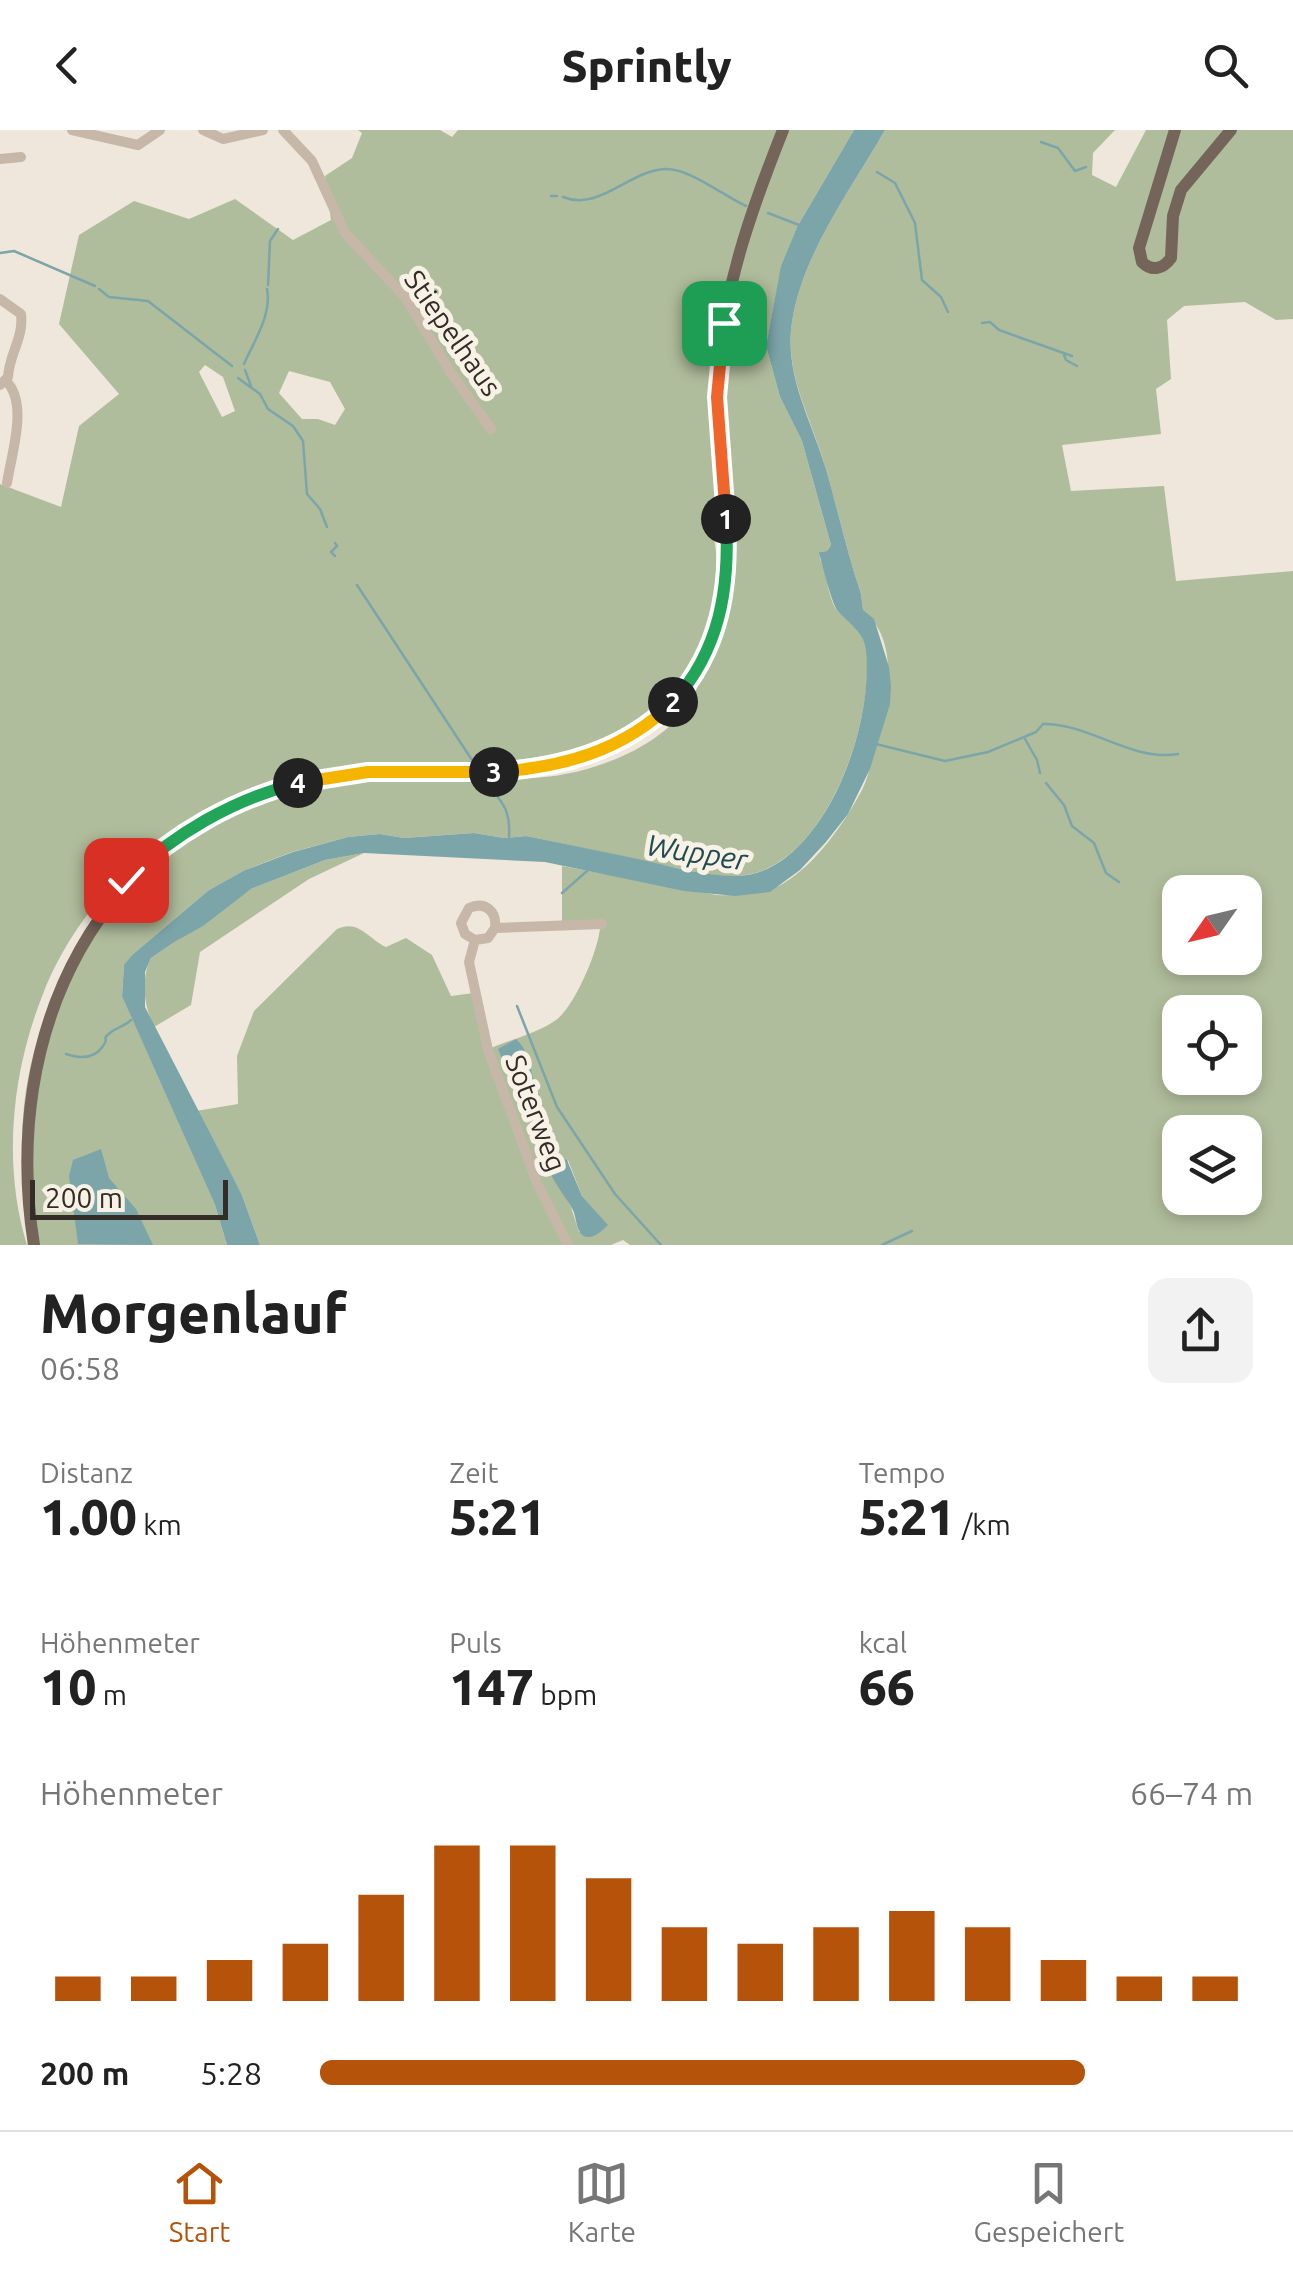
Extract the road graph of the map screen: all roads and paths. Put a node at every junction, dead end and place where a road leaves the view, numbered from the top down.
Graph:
1 (72, 130) edge
2 (160, 130) edge
3 (203, 130) edge
4 (263, 130) edge
5 (283, 130) edge
6 (783, 130) edge
7 (1175, 130) edge
8 (1231, 130) edge
9 (21, 157) dead end
10 (0, 160) edge
11 (0, 299) edge
12 (3, 383) edge
13 (491, 428) dead end
14 (6, 482) dead end
15 (602, 924) dead end
16 (495, 928) junction
17 (474, 940) junction
18 (34, 1245) edge
19 (568, 1245) edge

1 - 2 street
3 - 4 street
5 - 13 street, Stiepelhaus
6 - 18 main road
7 - 8 main road
9 - 10 street
11 - 12 street
12 - 14 street
15 - 16 street
16 - 17 street
16 - 17 street
17 - 19 street, Soterweg

